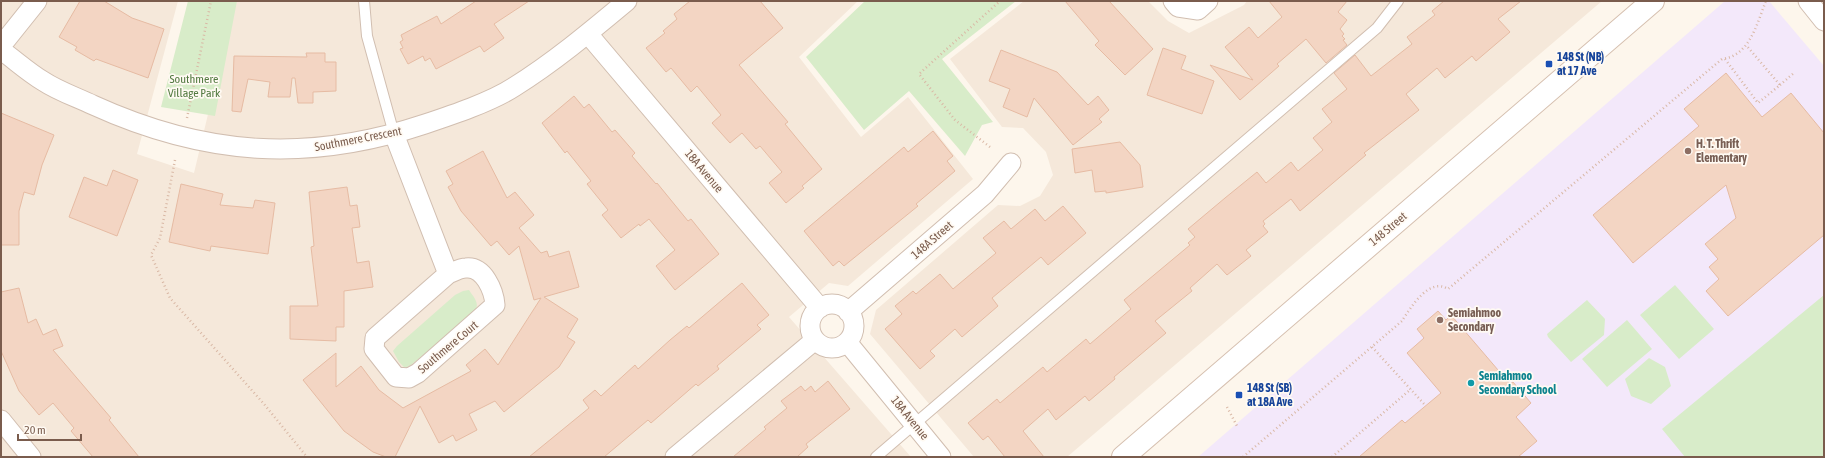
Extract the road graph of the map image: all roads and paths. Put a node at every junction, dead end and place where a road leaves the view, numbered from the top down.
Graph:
1 (37, 1) edge
2 (211, 1) edge
3 (364, 1) edge
4 (627, 1) edge
5 (1000, 1) edge
6 (1173, 1) edge
7 (1208, 1) edge
8 (1398, 1) edge
9 (1653, 1) edge
10 (1766, 1) edge
11 (1808, 1) edge
12 (1824, 21) edge
13 (588, 34) junction
14 (1746, 45) junction
15 (1, 46) edge
16 (1, 50) edge
17 (1724, 58) junction
18 (1795, 72) dead end
19 (1780, 85) junction
20 (187, 118) dead end
21 (394, 134) junction
22 (990, 147) dead end
23 (176, 160) dead end
24 (1011, 163) dead end
25 (448, 274) junction
26 (820, 308) junction
27 (848, 312) junction
28 (815, 340) junction
29 (847, 342) junction
30 (1372, 347) junction
31 (1411, 389) junction
32 (1425, 405) dead end
33 (1227, 407) dead end
34 (1, 420) edge
35 (915, 424) junction
36 (1237, 426) dead end
37 (31, 457) edge
38 (307, 457) edge
39 (675, 457) edge
40 (876, 457) edge
41 (941, 457) edge
42 (1123, 457) edge
43 (1243, 457) edge
44 (1332, 457) edge

1 - 15 street
2 - 20 path
3 - 21 lane
4 - 13 street, Southmere Crescent
5 - 22 path
6 - 7 street
8 - 35 lane
9 - 42 main road, 148 Street
10 - 14 path
11 - 12 street
13 - 21 street, Southmere Crescent
13 - 26 street, 18A Avenue
14 - 17 path
14 - 19 path
16 - 21 street, Southmere Crescent
17 - 19 path
17 - 30 path
18 - 19 path
21 - 25 street
23 - 38 path
24 - 27 street, 148A Street
25 - 25 street, Southmere Court
26 - 27 street
26 - 28 street
27 - 29 street
28 - 29 street
28 - 39 street
29 - 35 street, 18A Avenue
30 - 31 path
30 - 43 path
31 - 32 path
31 - 44 path
33 - 36 path
34 - 37 street
35 - 40 lane
35 - 41 street, 18A Avenue

